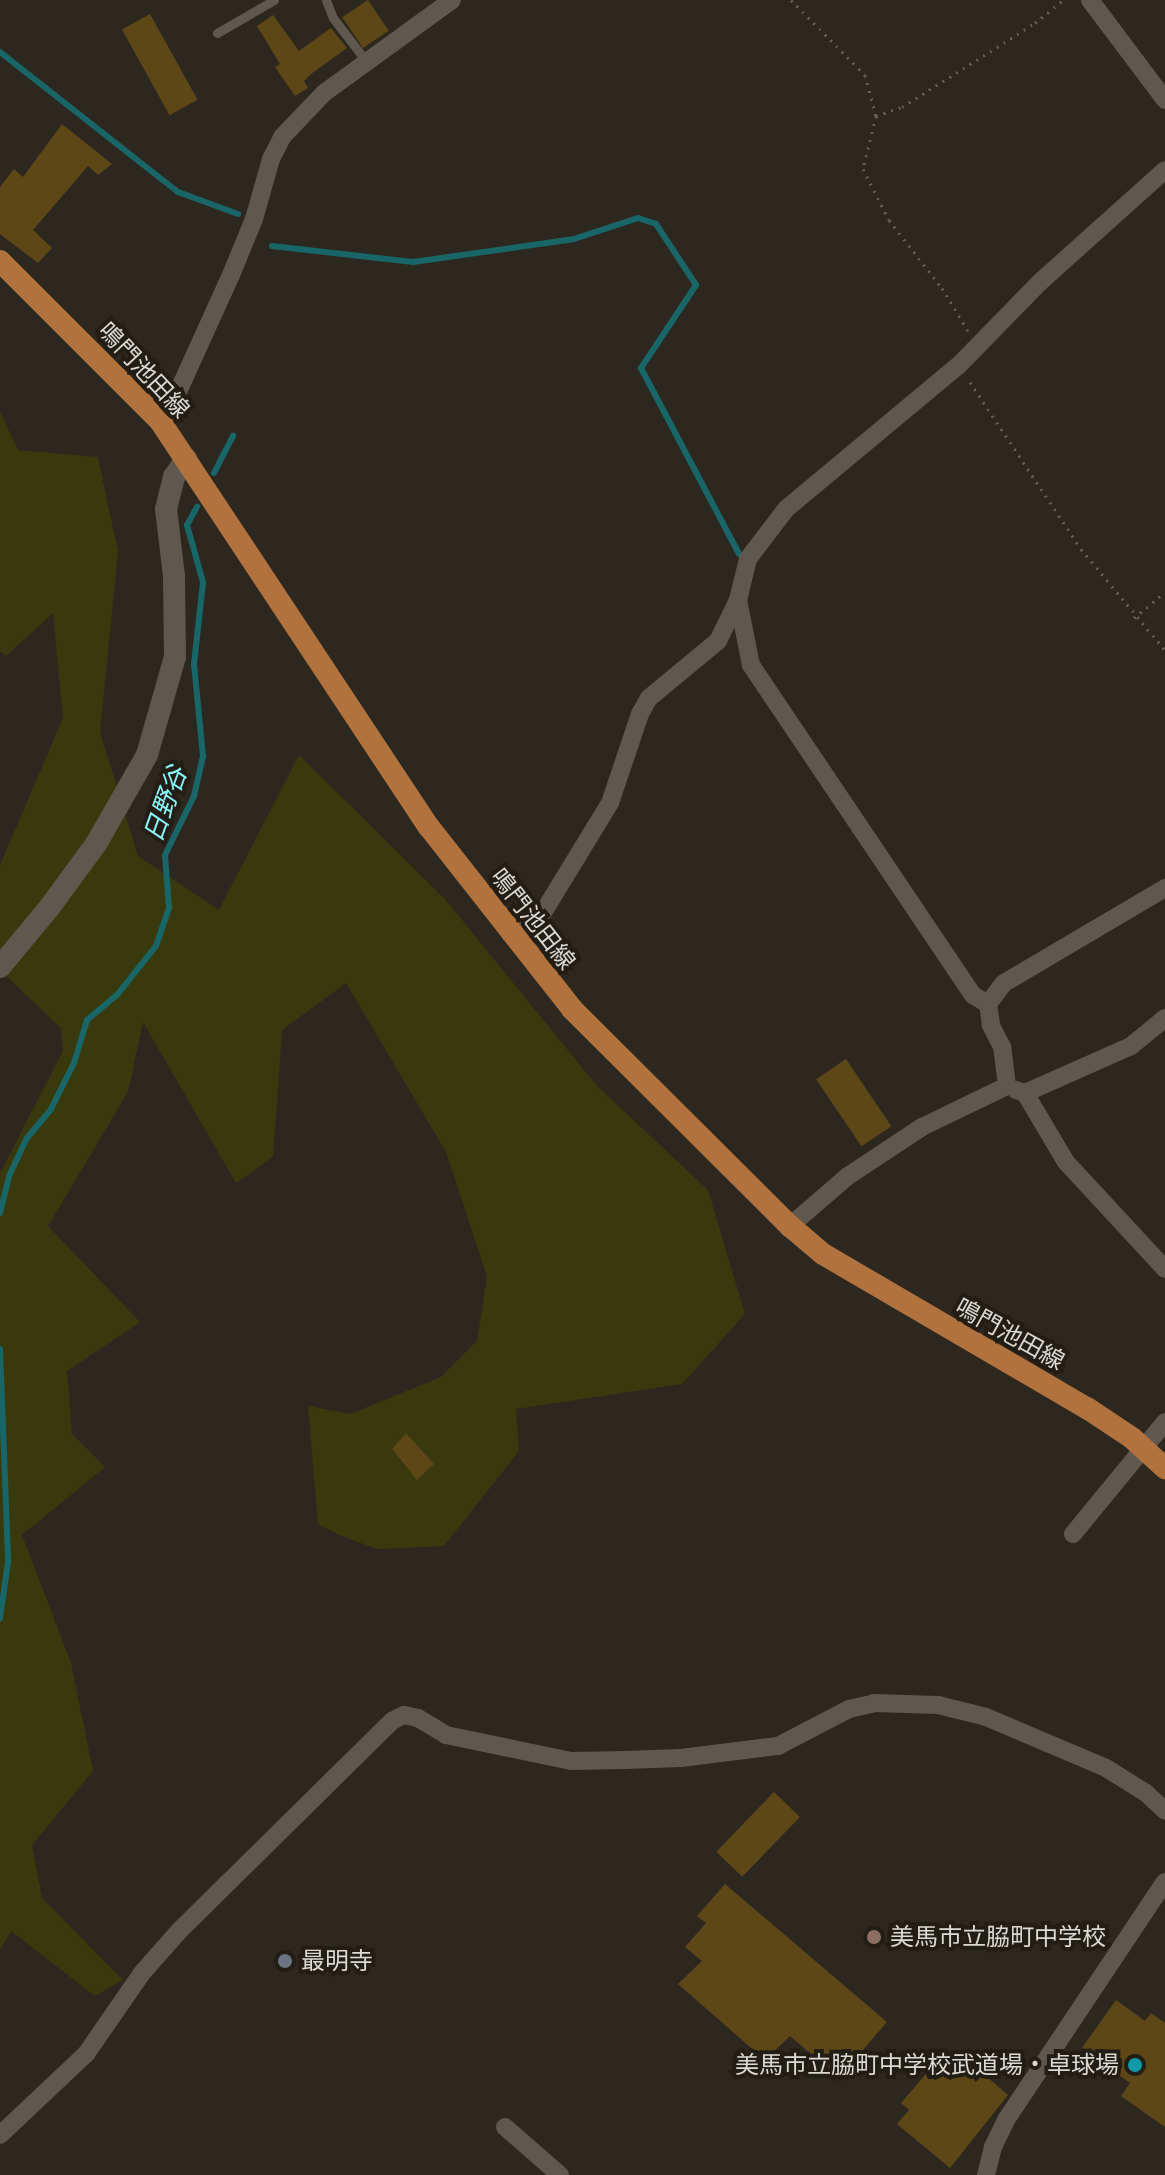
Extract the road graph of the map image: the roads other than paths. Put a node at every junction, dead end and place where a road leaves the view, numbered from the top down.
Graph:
1 (274, 0) edge
2 (326, 0) edge
3 (452, 0) edge
4 (1090, 0) edge
5 (217, 33) dead end
6 (366, 61) junction
7 (1165, 100) edge
8 (1165, 170) edge
9 (0, 261) edge
10 (160, 421) junction
11 (186, 459) junction
12 (738, 600) junction
13 (1165, 888) edge
14 (510, 934) junction
15 (0, 967) edge
16 (988, 1004) junction
17 (1165, 1018) edge
18 (1016, 1089) junction
19 (790, 1226) junction
20 (1165, 1269) edge
21 (1165, 1422) edge
22 (1142, 1447) junction
23 (1165, 1468) edge
24 (1073, 1534) dead end
25 (1165, 1811) edge
26 (1165, 1882) edge
27 (505, 2127) dead end
28 (0, 2135) edge
29 (560, 2175) edge
30 (986, 2175) edge

1 - 5 lane
2 - 6 lane
3 - 6 street
4 - 7 street
6 - 10 street
8 - 12 street
9 - 10 main road, 鳴門池田線
10 - 11 main road, 鳴門池田線
11 - 14 main road, 鳴門池田線
11 - 15 street
12 - 14 street
12 - 16 street
13 - 16 street
14 - 19 main road, 鳴門池田線
16 - 18 street
17 - 18 street
18 - 19 street
18 - 20 street
19 - 22 main road, 鳴門池田線
21 - 22 street
22 - 23 main road, 鳴門池田線
22 - 24 street
25 - 28 street
26 - 30 street
27 - 29 street

